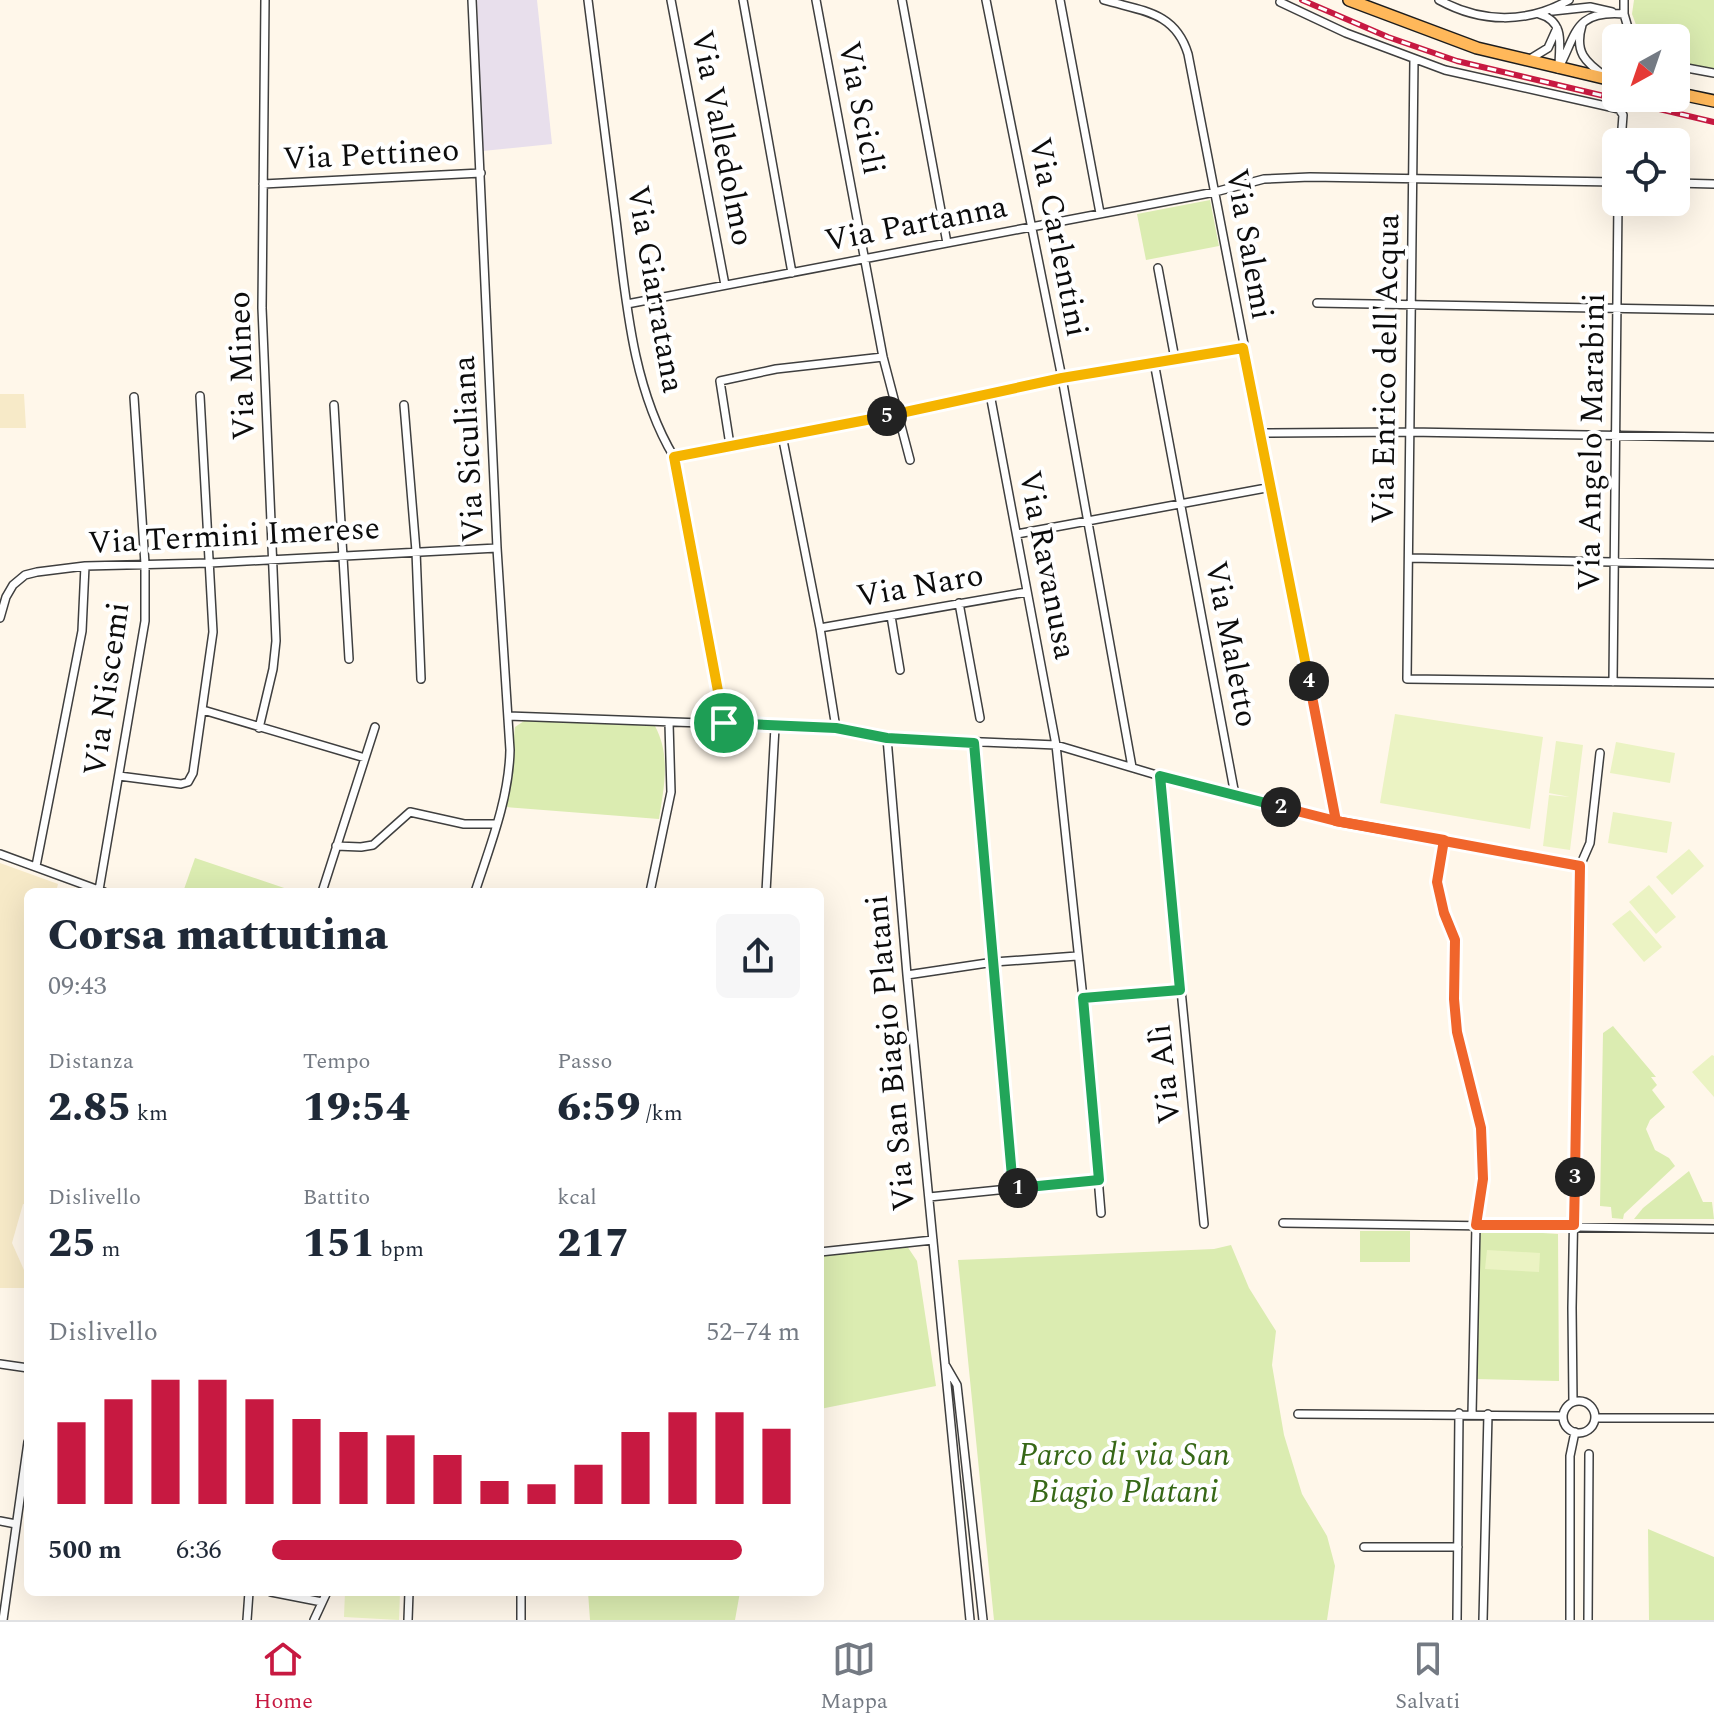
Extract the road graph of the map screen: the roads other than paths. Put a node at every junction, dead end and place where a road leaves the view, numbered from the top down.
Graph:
1 (265, 0) edge
2 (472, 0) edge
3 (588, 0) edge
4 (671, 0) edge
5 (743, 0) edge
6 (816, 0) edge
7 (902, 0) edge
8 (986, 0) edge
9 (1060, 0) edge
10 (1104, 0) edge
11 (1349, 0) edge
12 (1439, 0) edge
13 (1569, 0) edge
14 (1624, 0) edge
15 (1280, 2) edge
16 (1619, 13) junction
17 (1539, 14) junction
18 (1582, 23) junction
19 (1624, 24) edge
20 (1557, 26) junction
21 (1414, 59) junction
22 (1526, 61) junction
23 (1558, 69) junction
24 (1690, 69) edge
25 (1602, 71) edge
26 (1714, 73) edge
27 (1602, 78) edge
28 (1690, 96) edge
29 (1714, 101) edge
30 (1622, 128) edge
31 (481, 173) junction
32 (1412, 179) junction
33 (1602, 182) edge
34 (1690, 183) edge
35 (263, 184) junction
36 (1714, 184) edge
37 (1215, 192) junction
38 (1100, 213) junction
39 (1618, 216) edge
40 (1031, 226) junction
41 (947, 243) junction
42 (864, 259) junction
43 (1158, 268) dead end
44 (792, 273) junction
45 (725, 285) junction
46 (1317, 303) dead end
47 (627, 304) junction
48 (1410, 306) junction
49 (1618, 310) junction
50 (1714, 310) edge
51 (1243, 348) junction
52 (883, 357) junction
53 (1175, 359) junction
54 (1154, 362) junction
55 (1062, 378) junction
56 (990, 394) junction
57 (200, 396) dead end
58 (134, 397) dead end
59 (334, 405) dead end
60 (404, 405) dead end
61 (897, 413) junction
62 (1409, 432) junction
63 (1261, 433) junction
64 (782, 435) junction
65 (1615, 436) junction
66 (1714, 437) edge
67 (730, 445) junction
68 (674, 457) junction
69 (910, 460) dead end
70 (1272, 487) junction
71 (1180, 502) junction
72 (1086, 521) junction
73 (1017, 534) junction
74 (497, 548) junction
75 (416, 551) junction
76 (342, 556) junction
77 (1409, 558) junction
78 (274, 559) junction
79 (210, 563) junction
80 (1615, 563) junction
81 (145, 564) junction
82 (1714, 564) edge
83 (85, 566) junction
84 (1027, 592) junction
85 (959, 603) junction
86 (891, 616) junction
87 (0, 618) edge
88 (820, 628) junction
89 (349, 659) dead end
90 (900, 670) dead end
91 (421, 679) dead end
92 (1613, 682) junction
93 (1714, 683) edge
94 (203, 710) junction
95 (508, 716) junction
96 (980, 718) dead end
97 (669, 723) junction
98 (724, 723) junction
99 (375, 727) dead end
100 (775, 727) junction
101 (259, 728) junction
102 (836, 728) junction
103 (887, 738) junction
104 (974, 743) junction
105 (1056, 745) junction
106 (1600, 753) dead end
107 (365, 758) junction
108 (1132, 767) junction
109 (119, 776) junction
110 (1160, 776) junction
111 (1235, 795) junction
112 (1336, 821) junction
113 (497, 824) junction
114 (1444, 840) junction
115 (336, 846) junction
116 (0, 854) edge
117 (36, 866) junction
118 (1580, 866) junction
119 (94, 888) edge
120 (102, 888) edge
121 (323, 888) edge
122 (476, 888) edge
123 (651, 888) edge
124 (766, 888) edge
125 (1077, 956) junction
126 (994, 962) junction
127 (907, 975) junction
128 (1180, 990) junction
129 (1083, 998) junction
130 (1099, 1180) junction
131 (1013, 1188) junction
132 (929, 1197) junction
133 (1101, 1213) dead end
134 (1283, 1223) dead end
135 (1204, 1224) dead end
136 (1476, 1225) junction
137 (1574, 1225) junction
138 (1714, 1229) edge
139 (933, 1240) junction
140 (824, 1252) edge
141 (0, 1364) edge
142 (945, 1364) junction
143 (24, 1367) edge
144 (1573, 1402) junction
145 (1459, 1413) junction
146 (1298, 1414) dead end
147 (1488, 1414) junction
148 (1472, 1415) junction
149 (1562, 1416) junction
150 (1595, 1418) junction
151 (1714, 1418) edge
152 (1575, 1432) junction
153 (1589, 1454) dead end
154 (24, 1496) edge
155 (1570, 1501) junction
156 (1588, 1502) junction
157 (0, 1521) edge
158 (16, 1524) junction
159 (1364, 1547) dead end
160 (1458, 1547) junction
161 (249, 1596) edge
162 (291, 1596) edge
163 (325, 1596) edge
164 (409, 1596) edge
165 (521, 1596) edge
166 (1588, 1599) junction
167 (1571, 1600) junction
168 (322, 1602) junction
169 (3, 1620) edge
170 (247, 1620) edge
171 (314, 1620) edge
172 (408, 1620) edge
173 (521, 1620) edge
174 (970, 1620) edge
175 (983, 1620) edge
176 (1457, 1620) edge
177 (1483, 1620) edge
178 (1570, 1620) edge
179 (1588, 1620) edge

1 - 35 street, Via Mineo
2 - 31 street, Via Siculiana
3 - 47 street, Via Giarratana
4 - 45 street, Via Valledolmo
5 - 44 street
6 - 42 street, Via Scicli
7 - 41 street
8 - 40 street, Via Carlentini
9 - 38 street
10 - 37 street, Via Salemi
11 - 22 main road
12 - 17 street
13 - 17 street
14 - 16 street
15 - 21 street
16 - 17 street
16 - 18 street
16 - 19 street
17 - 20 street
18 - 23 street
18 - 25 street
20 - 22 street
20 - 23 street
21 - 30 street
21 - 32 street, Via Enrico dell'Acqua
22 - 23 main road
23 - 27 main road
24 - 26 street
28 - 29 main road
31 - 35 street, Via Pettineo
31 - 74 street, Via Siculiana
32 - 33 street, Via Partanna
32 - 37 street, Via Partanna
32 - 48 street, Via Enrico dell'Acqua
34 - 36 street
35 - 78 street, Via Mineo
37 - 38 street, Via Partanna
37 - 51 street, Via Salemi
38 - 40 street, Via Partanna
39 - 49 street, Via Angelo Marabini
40 - 41 street, Via Partanna
40 - 55 street, Via Carlentini
41 - 42 street, Via Partanna
42 - 44 street, Via Partanna
42 - 52 street, Via Scicli
43 - 53 street
44 - 45 street, Via Partanna
45 - 47 street, Via Partanna
46 - 48 street
47 - 68 street, Via Giarratana
48 - 49 street
48 - 62 street, Via Enrico dell'Acqua
49 - 50 street
49 - 65 street, Via Angelo Marabini
51 - 53 street
51 - 63 street, Via Salemi
52 - 61 street, Via Scicli
52 - 67 street
53 - 54 street
54 - 55 street
54 - 71 street, Via Maletto
55 - 56 street
55 - 72 street, Via Carlentini
56 - 61 street
56 - 73 street, Via Ravanusa
57 - 79 street
58 - 81 street, Via Niscemi
59 - 76 street
60 - 75 street
61 - 64 street
61 - 69 street, Via Scicli
62 - 63 street
62 - 65 street
62 - 77 street, Via Enrico dell'Acqua
63 - 70 street, Via Salemi
64 - 67 street
64 - 88 street
65 - 66 street
65 - 80 street, Via Angelo Marabini
67 - 68 street
68 - 98 street, Via Giarratana
70 - 71 street
70 - 112 street, Via Salemi
71 - 72 street
71 - 111 street, Via Maletto
72 - 73 street
72 - 108 street, Via Carlentini
73 - 84 street, Via Ravanusa
74 - 75 street, Via Termini Imerese
74 - 95 street, Via Siculiana
75 - 76 street, Via Termini Imerese
75 - 91 street
76 - 78 street, Via Termini Imerese
76 - 89 street
77 - 80 street
77 - 92 street, Via Enrico dell'Acqua
78 - 79 street, Via Termini Imerese
78 - 101 street, Via Mineo
79 - 81 street, Via Termini Imerese
79 - 94 street
80 - 82 street
80 - 92 street, Via Angelo Marabini
81 - 83 street, Via Termini Imerese
81 - 109 street, Via Niscemi
83 - 87 street, Via Termini Imerese
83 - 117 street
84 - 85 street, Via Naro
84 - 105 street, Via Ravanusa
85 - 86 street, Via Naro
85 - 96 street
86 - 88 street, Via Naro
86 - 90 street
88 - 102 street
92 - 93 street
94 - 101 street
94 - 109 street
95 - 97 street
95 - 113 street, Via Siculiana
97 - 98 street
97 - 123 street
98 - 100 street
99 - 107 street
100 - 102 street
100 - 124 street
101 - 107 street
102 - 103 street
103 - 104 street
103 - 127 street, Via San Biagio Platani
104 - 105 street
104 - 126 street
105 - 108 street
105 - 125 street, Via Ravanusa
106 - 118 street
107 - 115 street
108 - 110 street
109 - 120 street, Via Niscemi
110 - 111 street
110 - 128 street, Via Alì
111 - 112 street
112 - 114 street
113 - 115 street
113 - 122 street, Via Siculiana
114 - 118 street
114 - 136 street
115 - 121 street
116 - 117 street
117 - 119 street
118 - 137 street
125 - 126 street
125 - 129 street, Via Ravanusa
126 - 127 street
126 - 131 street
127 - 132 street, Via San Biagio Platani
128 - 129 street
128 - 135 street, Via Alì
129 - 130 street, Via Ravanusa
130 - 131 street
130 - 133 street, Via Ravanusa
131 - 132 street
132 - 139 street, Via San Biagio Platani
134 - 136 street
136 - 137 street
136 - 148 street
137 - 138 street
137 - 144 street
139 - 140 street
139 - 142 street, Via San Biagio Platani
141 - 143 street
142 - 174 street, Via San Biagio Platani
142 - 175 street, Via San Biagio Platani
144 - 149 street
144 - 150 street
145 - 146 street
145 - 148 street
145 - 160 street
147 - 148 street
147 - 149 street
147 - 177 street
149 - 152 street
150 - 151 street
150 - 152 street
152 - 155 street
153 - 156 street
154 - 158 street
155 - 156 street
155 - 167 street
156 - 166 street
157 - 158 street
158 - 169 street
159 - 160 street
160 - 176 street
161 - 170 street
162 - 168 street
163 - 168 street
164 - 172 street
165 - 173 street
166 - 167 street
166 - 179 street
167 - 178 street
168 - 171 street

